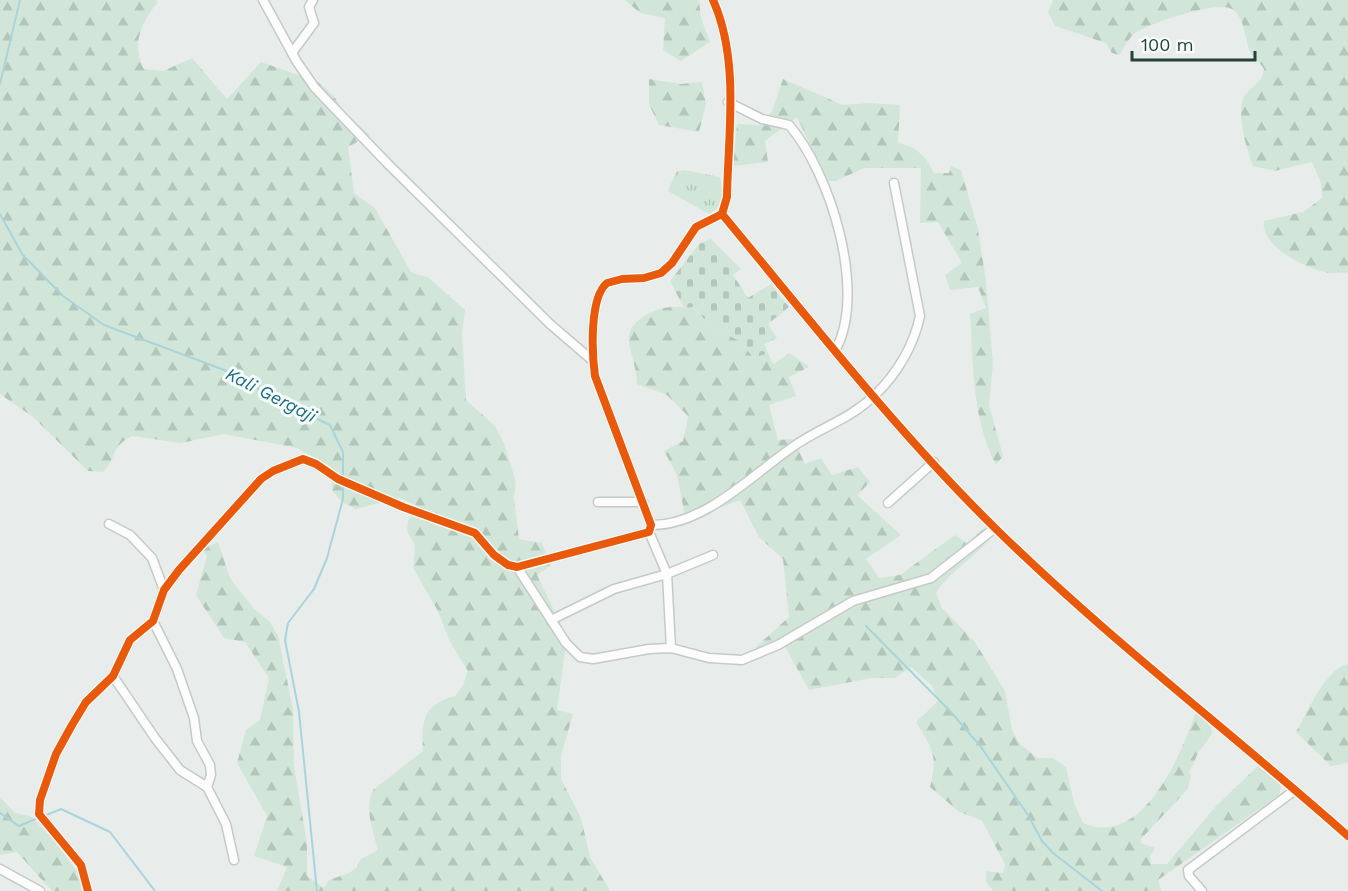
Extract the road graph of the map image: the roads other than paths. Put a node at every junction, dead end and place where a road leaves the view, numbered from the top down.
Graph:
1 (263, 0) edge
2 (314, 0) edge
3 (714, 0) edge
4 (292, 53) junction
5 (728, 102) junction
6 (894, 183) dead end
7 (722, 214) junction
8 (836, 349) junction
9 (593, 361) junction
10 (875, 395) junction
11 (934, 462) junction
12 (598, 502) dead end
13 (643, 502) junction
14 (888, 503) dead end
15 (110, 524) dead end
16 (650, 528) junction
17 (995, 528) junction
18 (713, 555) dead end
19 (518, 567) junction
20 (667, 574) junction
21 (164, 590) junction
22 (551, 620) junction
23 (153, 621) junction
24 (671, 648) junction
25 (112, 676) junction
26 (207, 787) junction
27 (1295, 790) junction
28 (1348, 836) edge
29 (234, 860) dead end
30 (0, 869) edge
31 (40, 891) edge
32 (88, 891) edge
33 (1202, 891) edge

1 - 4 street
2 - 4 street
3 - 5 street
4 - 9 street
5 - 7 street
5 - 8 street
6 - 10 street
7 - 8 street
7 - 9 street
8 - 10 street
9 - 13 street
10 - 11 street
10 - 16 street
11 - 14 street
11 - 17 street
12 - 13 street
13 - 16 street
15 - 21 street
16 - 19 street
16 - 20 street
17 - 24 street
17 - 27 street
18 - 20 street
19 - 21 street
19 - 22 street
20 - 22 street
20 - 24 street
21 - 23 street
22 - 24 street
23 - 25 street
23 - 26 street
25 - 26 street
25 - 32 street
26 - 29 street
27 - 28 street
27 - 33 street
30 - 31 street

